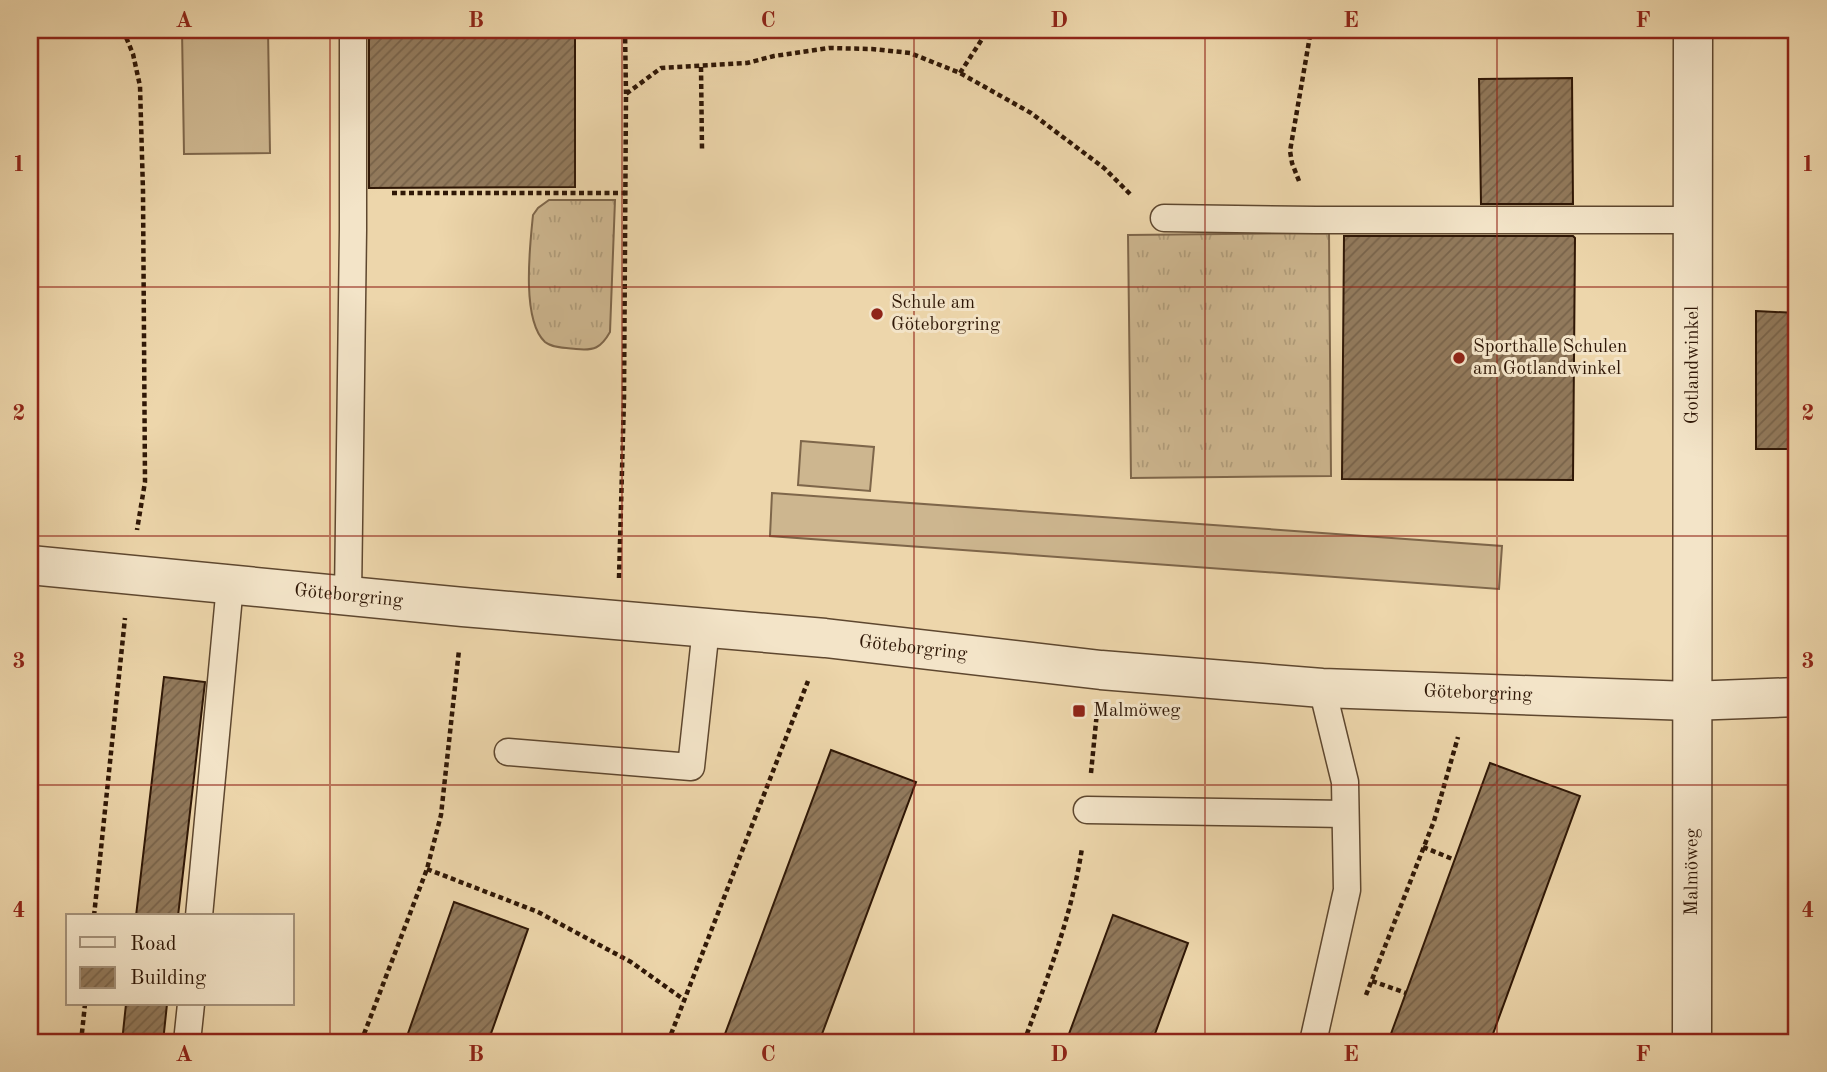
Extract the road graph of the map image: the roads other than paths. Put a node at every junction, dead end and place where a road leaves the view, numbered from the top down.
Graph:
1 (352, 30) edge
2 (1693, 30) edge
3 (1164, 218) road end
4 (1692, 220) junction
5 (30, 565) edge
6 (230, 585) junction
7 (348, 596) junction
8 (706, 628) junction
9 (1322, 688) junction
10 (1797, 698) edge
11 (1690, 701) junction
12 (508, 752) dead end
13 (1087, 810) road end
14 (1345, 814) junction
15 (199, 914) edge
16 (191, 1006) edge
17 (187, 1042) edge
18 (1313, 1042) edge
19 (1692, 1042) edge

1 - 7 lane
2 - 4 street, Gotlandwinkel
3 - 4 lane
4 - 11 street, Gotlandwinkel
5 - 6 street, Göteborgring
6 - 7 street, Göteborgring
6 - 15 lane
7 - 8 street, Göteborgring
8 - 9 street, Göteborgring
8 - 12 lane
9 - 11 street, Göteborgring
9 - 14 lane
10 - 11 street, Göteborgring
11 - 19 street, Malmöweg
13 - 14 lane
14 - 18 lane
16 - 17 lane

